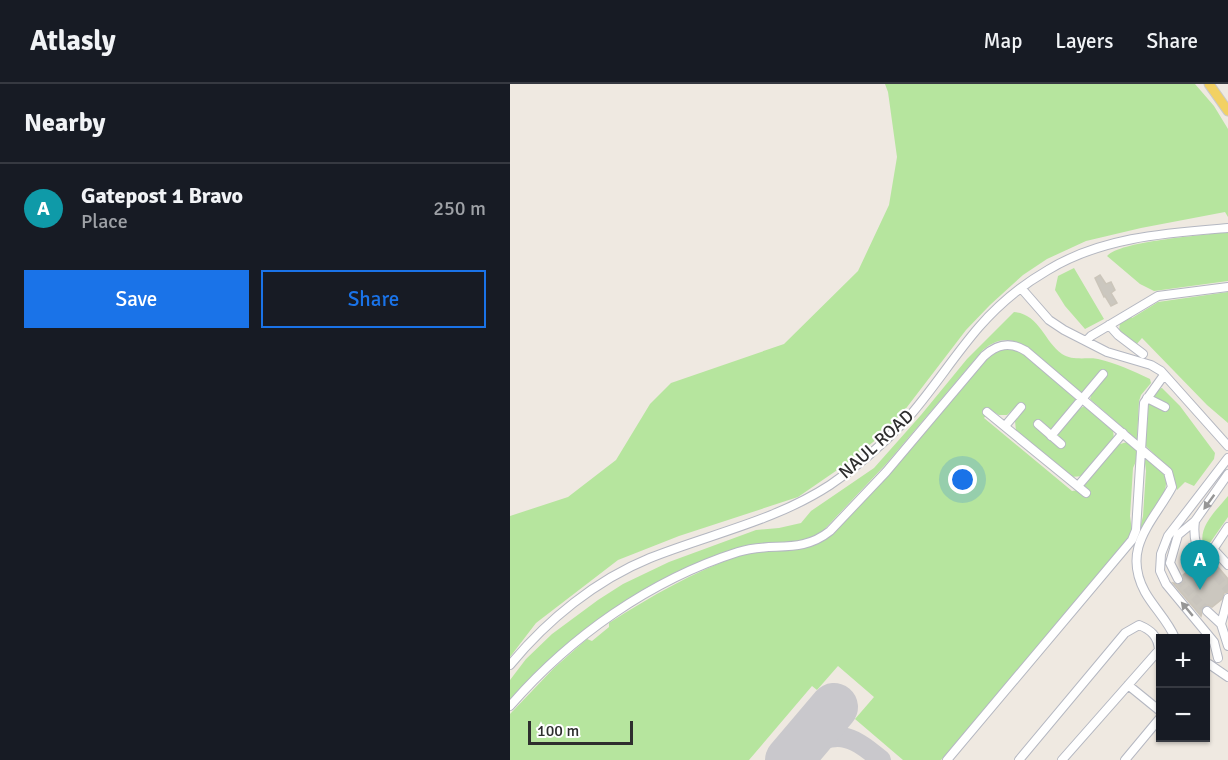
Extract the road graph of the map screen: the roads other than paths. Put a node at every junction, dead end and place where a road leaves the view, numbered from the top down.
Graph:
1 (1209, 84) edge
2 (1228, 111) edge
3 (1228, 228) edge
4 (1228, 286) edge
5 (1021, 288) junction
6 (1109, 325) junction
7 (1086, 341) junction
8 (1143, 354) dead end
9 (1103, 375) dead end
10 (1164, 375) junction
11 (1147, 398) junction
12 (1082, 399) junction
13 (1021, 407) dead end
14 (1165, 407) dead end
15 (987, 412) dead end
16 (1038, 424) dead end
17 (1005, 426) junction
18 (1123, 433) junction
19 (1051, 436) junction
20 (1061, 444) dead end
21 (1228, 446) edge
22 (1142, 449) junction
23 (1228, 458) edge
24 (1228, 474) edge
25 (1225, 483) edge
26 (1078, 486) junction
27 (1086, 493) dead end
28 (1195, 521) junction
29 (1228, 527) edge
30 (1202, 558) tunnel mouth
31 (1228, 566) edge
32 (1178, 579) tunnel mouth
33 (1228, 598) edge
34 (1207, 611) tunnel mouth
35 (1221, 624) junction
36 (1173, 634) edge
37 (1228, 646) edge
38 (1228, 653) edge
39 (1218, 658) junction
40 (1210, 662) edge
41 (510, 664) edge
42 (1210, 666) edge
43 (1228, 677) edge
44 (1128, 685) junction
45 (510, 706) edge
46 (1156, 707) edge
47 (1156, 724) edge
48 (947, 760) edge
49 (1019, 760) edge
50 (1062, 760) edge
51 (1125, 760) edge

1 - 2 main road
3 - 5 street, NAUL ROAD
4 - 6 street
5 - 7 street
5 - 41 street, NAUL ROAD
6 - 7 street
6 - 8 street
7 - 10 street
9 - 12 street
10 - 11 street
10 - 21 street
11 - 14 street
11 - 22 street
12 - 18 street
12 - 19 street
12 - 45 street
13 - 17 street
15 - 17 street
16 - 19 street
17 - 26 street
18 - 22 street
18 - 26 street
19 - 20 street
22 - 36 street
22 - 48 street
39 -> 23 street
24 - 25 street
25 -> 28 street
26 - 27 street
28 - 30 street
28 - 32 street
29 - 31 street
33 - 35 street
34 - 35 street
35 - 37 street
38 - 39 street
39 - 40 street
42 - 43 street
44 - 46 street
44 - 49 street
44 - 50 street
47 - 51 street

